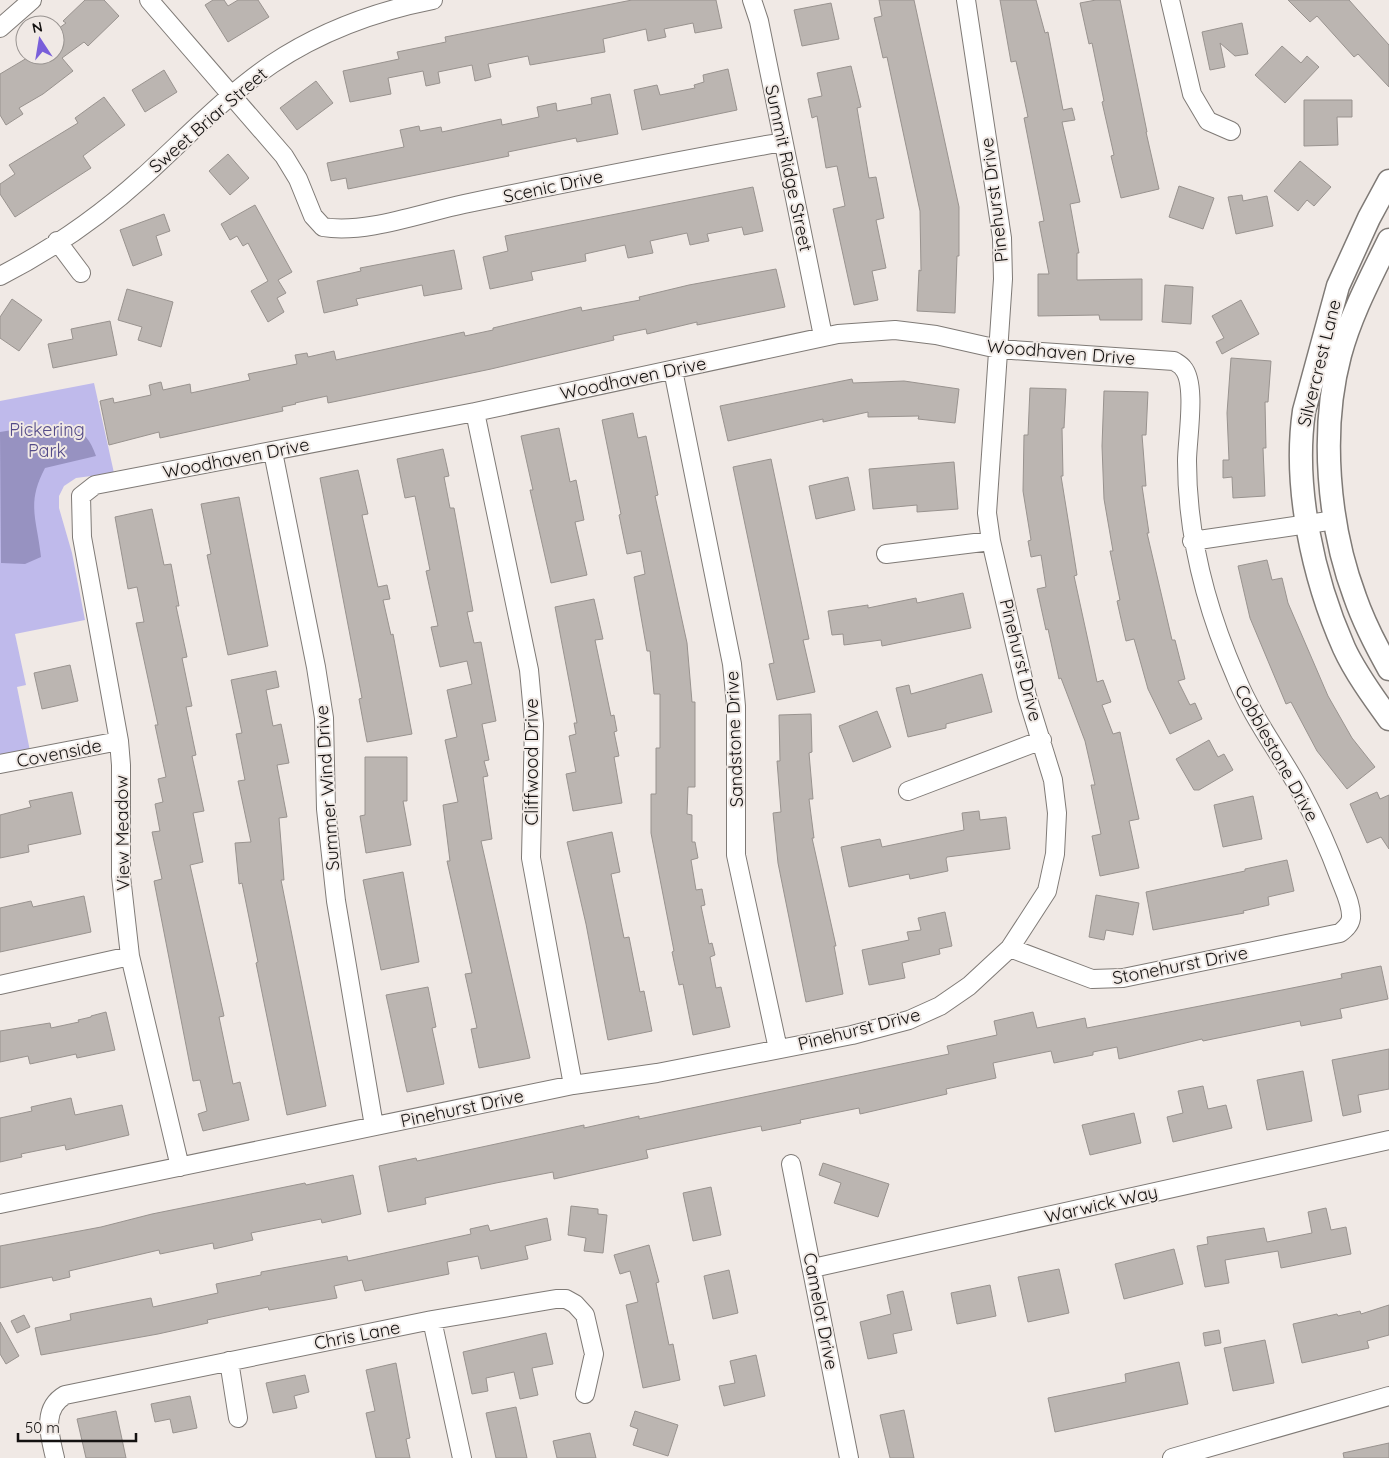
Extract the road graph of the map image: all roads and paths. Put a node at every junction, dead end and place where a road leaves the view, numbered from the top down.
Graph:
1 (32, 0) edge
2 (150, 0) edge
3 (434, 0) edge
4 (752, 0) edge
5 (966, 0) edge
6 (1170, 0) edge
7 (0, 28) edge
8 (233, 95) junction
9 (1231, 131) dead end
10 (783, 142) junction
11 (1389, 181) edge
12 (1389, 240) edge
13 (57, 242) junction
14 (81, 274) dead end
15 (0, 276) edge
16 (823, 336) junction
17 (998, 348) junction
18 (673, 370) junction
19 (1186, 374) joint
20 (475, 412) junction
21 (273, 452) junction
22 (81, 496) joint
23 (1335, 520) junction
24 (1308, 524) junction
25 (991, 541) junction
26 (1192, 541) junction
27 (886, 554) dead end
28 (1389, 669) edge
29 (1389, 719) edge
30 (1042, 740) junction
31 (118, 741) junction
32 (0, 764) edge
33 (908, 791) dead end
34 (1349, 923) joint
35 (1010, 948) junction
36 (130, 956) junction
37 (0, 985) edge
38 (778, 1049) junction
39 (573, 1084) junction
40 (374, 1126) junction
41 (1389, 1140) edge
42 (791, 1164) dead end
43 (180, 1167) junction
44 (0, 1204) edge
45 (813, 1268) junction
46 (432, 1320) junction
47 (229, 1361) junction
48 (585, 1394) dead end
49 (1389, 1396) edge
50 (238, 1418) dead end
51 (55, 1458) edge
52 (462, 1458) edge
53 (849, 1458) edge
54 (1172, 1458) edge

1 - 7 street
2 - 8 street
3 - 8 street, Sweet Briar Street
4 - 10 street, Summit Ridge Street
5 - 17 street, Pinehurst Drive
6 - 9 street
8 - 10 street, Scenic Drive
8 - 13 street, Sweet Briar Street
10 - 16 street, Summit Ridge Street
11 - 24 street, Silvercrest Lane
12 - 23 street, Silvercrest Lane
13 - 14 street
13 - 15 street, Sweet Briar Street
16 - 17 street, Woodhaven Drive
16 - 18 street, Woodhaven Drive
17 - 19 street, Woodhaven Drive
17 - 25 street, Pinehurst Drive
18 - 20 street, Woodhaven Drive
18 - 38 street, Sandstone Drive
19 - 26 street, Cobblestone Drive
20 - 21 street, Woodhaven Drive
20 - 39 street, Cliffwood Drive
21 - 22 street, Woodhaven Drive
21 - 40 street, Summer Wind Drive
22 - 31 street, View Meadow
23 - 24 street
23 - 28 street, Silvercrest Lane
24 - 26 street
24 - 29 street, Silvercrest Lane
25 - 27 street
25 - 30 street, Pinehurst Drive
26 - 34 street, Cobblestone Drive
30 - 33 street
30 - 35 street, Pinehurst Drive
31 - 32 street, Covenside
31 - 36 street, View Meadow
34 - 35 street, Stonehurst Drive
35 - 38 street, Pinehurst Drive
36 - 37 street
36 - 43 street, View Meadow
38 - 39 street, Pinehurst Drive
39 - 40 street, Pinehurst Drive
40 - 43 street, Pinehurst Drive
41 - 45 street, Warwick Way
42 - 45 street, Camelot Drive
43 - 44 street, Pinehurst Drive
45 - 53 street, Camelot Drive
46 - 47 street, Chris Lane
46 - 48 street, Chris Lane
46 - 52 street
47 - 50 street
47 - 51 street, Chris Lane
49 - 54 street

